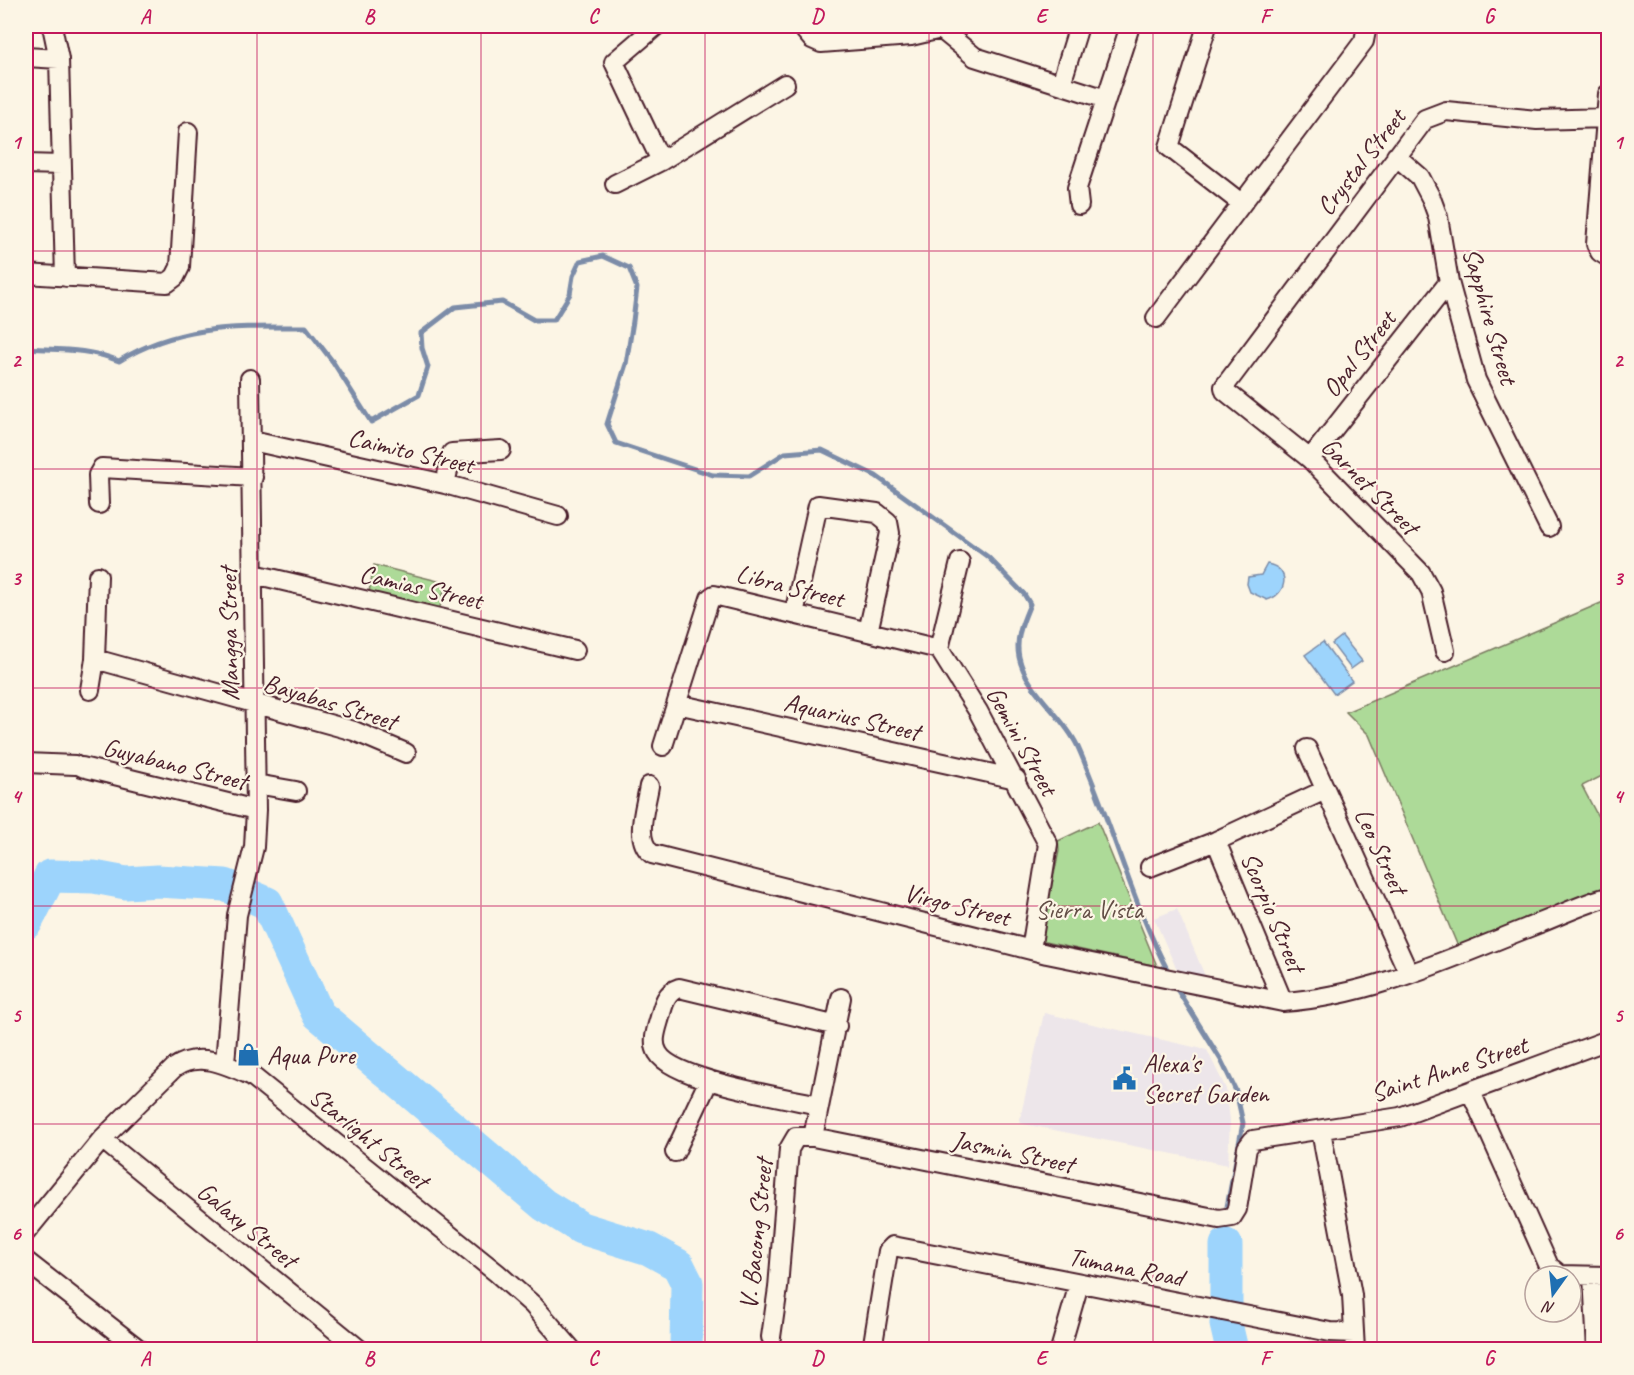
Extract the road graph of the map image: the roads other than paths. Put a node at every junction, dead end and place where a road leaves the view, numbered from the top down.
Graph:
1 (52, 26) edge
2 (656, 26) edge
3 (801, 26) edge
4 (1079, 26) edge
5 (1130, 26) edge
6 (1207, 26) edge
7 (1367, 26) edge
8 (939, 27) edge
9 (26, 57) edge
10 (58, 59) junction
11 (785, 84) dead end
12 (1061, 84) junction
13 (1608, 94) edge
14 (1106, 99) junction
15 (1605, 118) junction
16 (188, 132) dead end
17 (1396, 156) junction
18 (661, 161) junction
19 (26, 164) edge
20 (61, 165) junction
21 (615, 184) dead end
22 (1241, 203) junction
23 (1079, 205) dead end
24 (1608, 257) edge
25 (26, 274) edge
26 (65, 277) junction
27 (1449, 282) junction
28 (1156, 318) dead end
29 (250, 379) dead end
30 (1226, 382) joint
31 (252, 441) junction
32 (501, 450) dead end
33 (1310, 459) junction
34 (253, 477) junction
35 (445, 484) junction
36 (99, 504) dead end
37 (558, 516) dead end
38 (1549, 527) dead end
39 (960, 562) dead end
40 (254, 574) junction
41 (98, 576) dead end
42 (794, 614) junction
43 (868, 632) junction
44 (939, 649) junction
45 (575, 650) dead end
46 (1445, 651) dead end
47 (95, 659) junction
48 (90, 690) dead end
49 (677, 704) junction
50 (256, 706) junction
51 (663, 746) dead end
52 (1307, 749) dead end
53 (406, 753) dead end
54 (26, 763) edge
55 (1016, 779) junction
56 (256, 784) junction
57 (649, 786) dead end
58 (1325, 790) junction
59 (296, 791) dead end
60 (256, 810) junction
61 (1216, 841) junction
62 (1150, 867) dead end
63 (1608, 897) edge
64 (1031, 950) junction
65 (1409, 974) junction
66 (841, 998) dead end
67 (1283, 1002) junction
68 (837, 1026) junction
69 (1608, 1040) edge
70 (225, 1063) junction
71 (709, 1080) junction
72 (1471, 1092) junction
73 (819, 1105) junction
74 (1321, 1131) junction
75 (804, 1137) junction
76 (102, 1139) junction
77 (675, 1152) dead end
78 (1226, 1218) joint
79 (26, 1232) edge
80 (26, 1261) edge
81 (1601, 1276) edge
82 (1079, 1284) junction
83 (771, 1337) dead end
84 (1354, 1341) edge
85 (140, 1350) edge
86 (360, 1350) edge
87 (572, 1350) edge
88 (872, 1350) edge
89 (1060, 1350) edge
90 (1597, 1350) edge

1 - 10 street
2 - 18 street
3 - 8 street
4 - 12 street
5 - 14 street
6 - 22 street
7 - 22 street
8 - 12 street
9 - 10 street
10 - 20 street
11 - 18 street
12 - 14 street
13 - 15 street
14 - 23 street
15 - 17 street, Crystal Street
15 - 24 street
16 - 26 street
17 - 27 street, Sapphire Street
17 - 30 street, Crystal Street
18 - 21 street
19 - 20 street
20 - 26 street
22 - 28 street
25 - 26 street
27 - 33 street, Opal Street
27 - 38 street, Sapphire Street
29 - 31 street, Mangga Street
30 - 33 street, Garnet Street
31 - 34 street, Mangga Street
31 - 35 street, Caimito Street
32 - 35 street
33 - 46 street, Garnet Street
34 - 36 street
34 - 40 street, Mangga Street
35 - 37 street, Caimito Street
39 - 44 street
40 - 45 street, Camias Street
40 - 50 street, Mangga Street
41 - 47 street
42 - 43 street, Libra Street
42 - 43 street
42 - 49 street, Libra Street
43 - 44 street, Libra Street
44 - 55 street, Gemini Street
47 - 48 street
47 - 50 street, Bayabas Street
49 - 51 street, Libra Street
49 - 55 street, Aquarius Street
50 - 53 street, Bayabas Street
50 - 56 street, Mangga Street
52 - 58 street, Leo Street
54 - 60 street, Guyabano Street
55 - 64 street, Gemini Street
56 - 59 street
56 - 60 street, Mangga Street
57 - 64 street, Virgo Street
58 - 61 street
58 - 65 street, Leo Street
60 - 70 street, Mangga Street
61 - 62 street
61 - 67 street, Scorpio Street
63 - 65 street, Virgo Street
64 - 67 street, Virgo Street
65 - 67 street, Virgo Street
66 - 68 street, V. Bacong Street
68 - 71 street
68 - 73 street, V. Bacong Street
69 - 72 street, Saint Anne Street
70 - 76 street, Starlight Street
70 - 87 street, Starlight Street
71 - 73 street
71 - 77 street
72 - 74 street, Saint Anne Street
72 - 81 street
73 - 75 street, V. Bacong Street
74 - 78 street, Saint Anne Street
74 - 84 street
75 - 78 street, Jasmin Street
75 - 83 street, V. Bacong Street
76 - 79 street, Starlight Street
76 - 86 street, Galaxy Street
80 - 85 street
81 - 90 street
82 - 84 street, Tumana Road
82 - 88 street, Tumana Road
82 - 89 street

